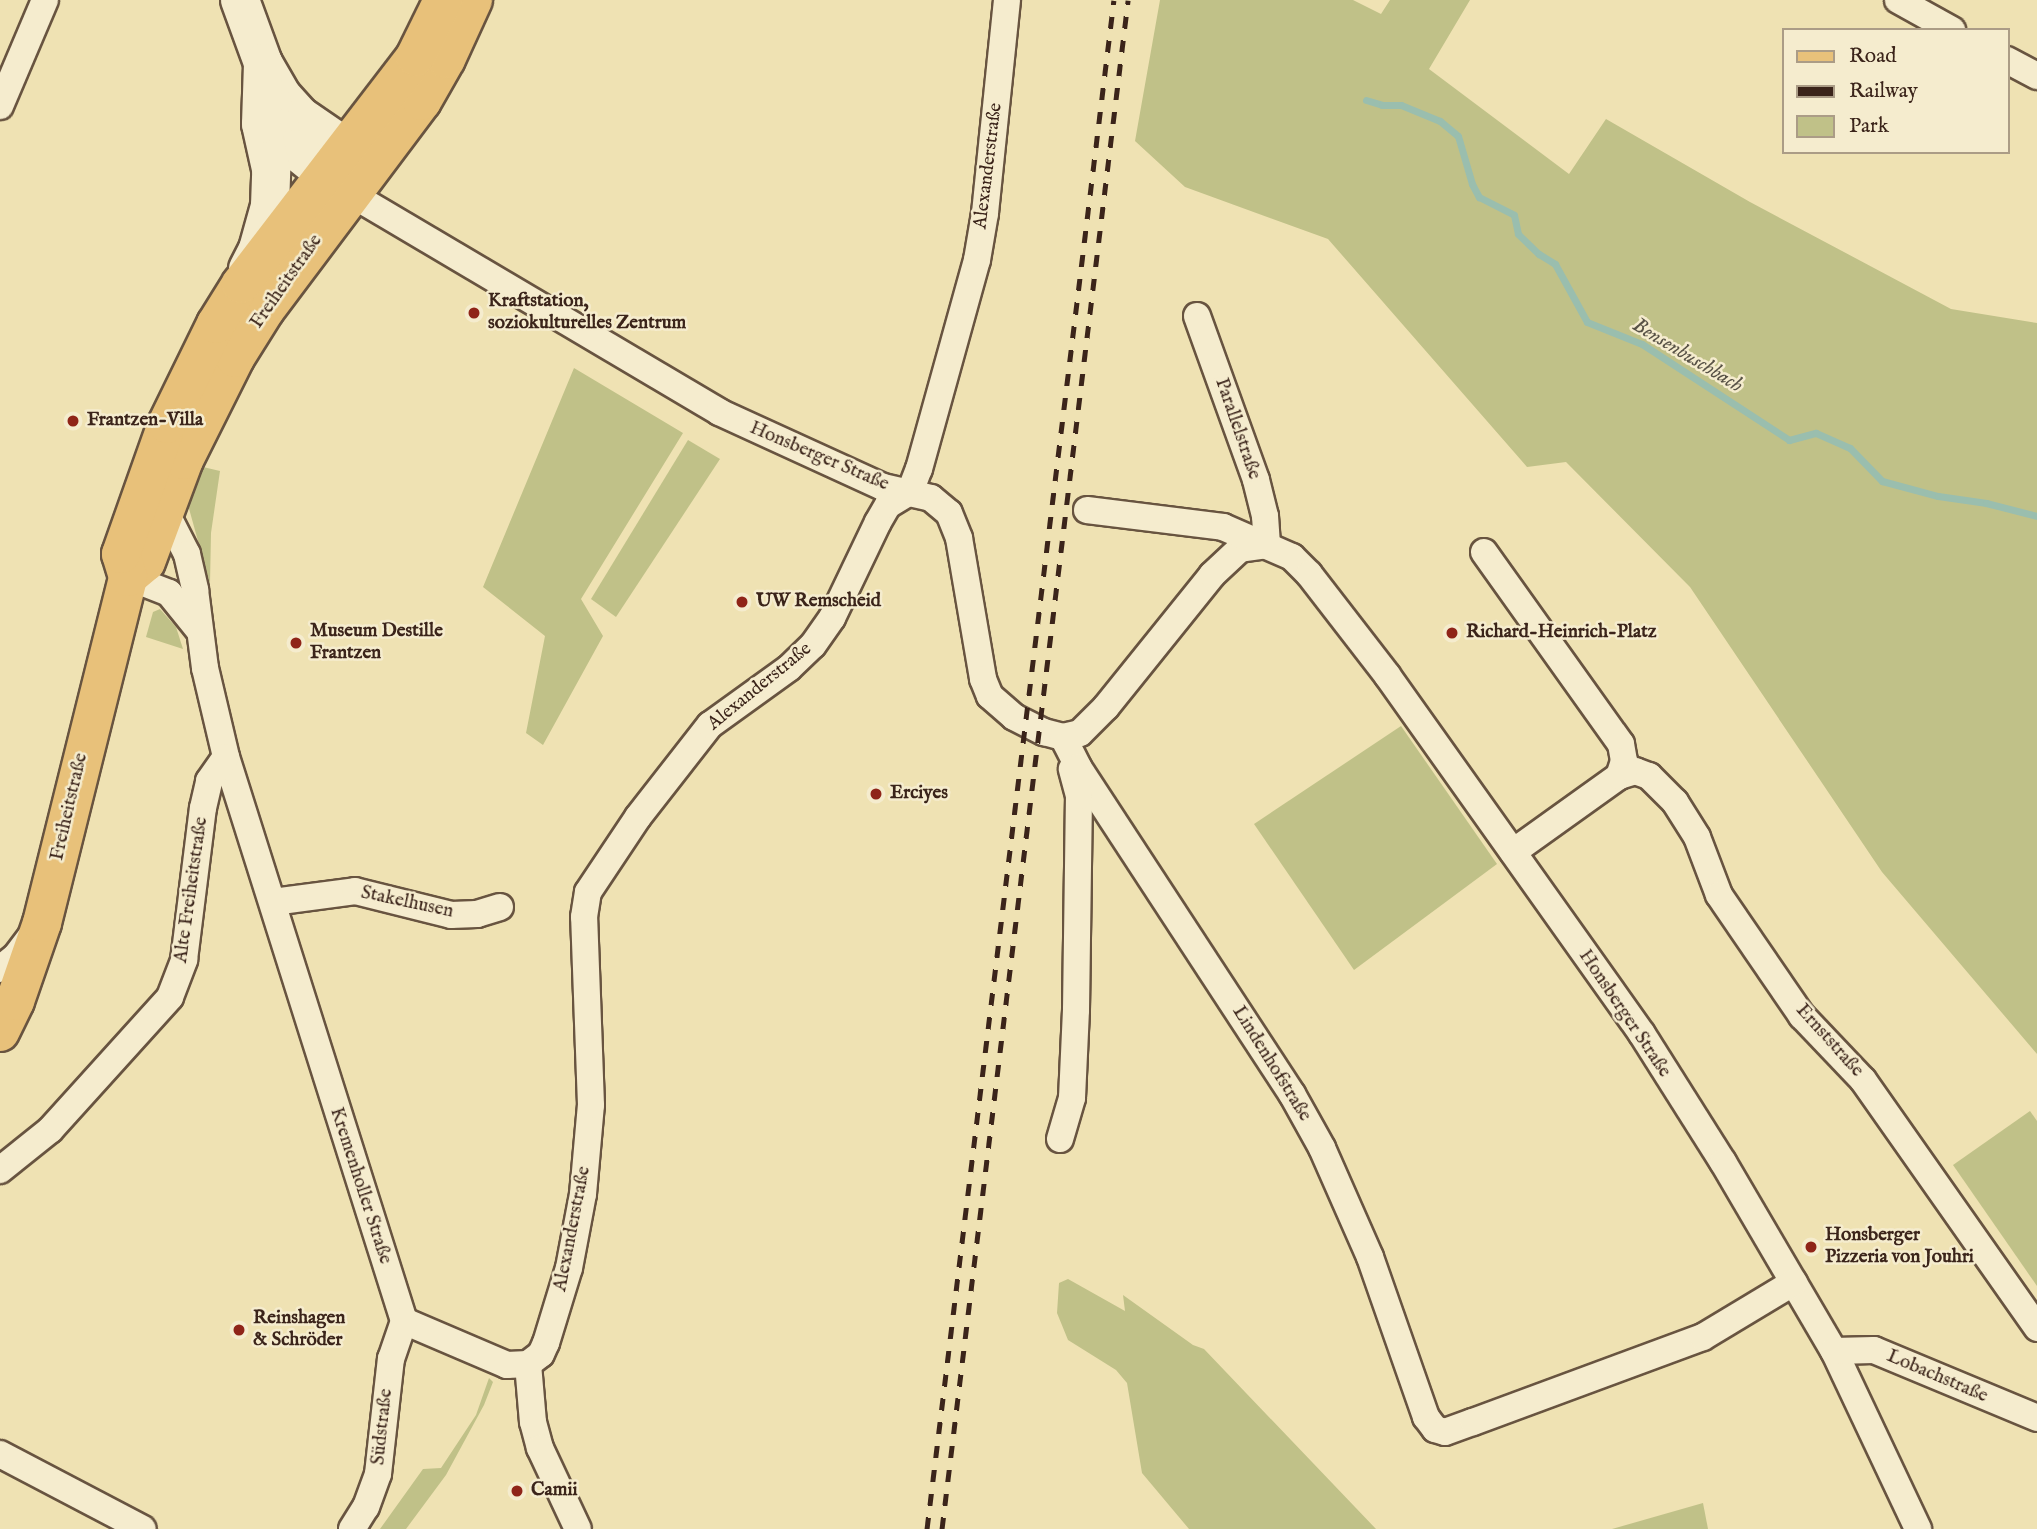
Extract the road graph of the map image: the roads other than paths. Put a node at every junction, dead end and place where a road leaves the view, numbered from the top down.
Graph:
1 (45, 0) edge
2 (240, 0) edge
3 (492, 0) edge
4 (1007, 0) edge
5 (1898, 0) edge
6 (453, 10) edge
7 (1948, 28) edge
8 (2009, 61) edge
9 (263, 62) junction
10 (2037, 76) edge
11 (0, 106) edge
12 (349, 170) junction
13 (241, 284) junction
14 (1196, 316) dead end
15 (910, 492) junction
16 (165, 510) junction
17 (1087, 510) dead end
18 (1267, 545) junction
19 (1484, 552) dead end
20 (128, 577) junction
21 (199, 630) junction
22 (1063, 737) junction
23 (226, 757) junction
24 (1619, 776) junction
25 (1513, 852) junction
26 (273, 902) junction
27 (500, 907) dead end
28 (42, 923) junction
29 (0, 969) edge
30 (0, 1032) edge
31 (1060, 1139) dead end
32 (0, 1170) edge
33 (1794, 1282) junction
34 (404, 1321) junction
35 (2037, 1328) edge
36 (1834, 1350) junction
37 (528, 1364) junction
38 (2037, 1418) edge
39 (0, 1454) edge
40 (144, 1529) edge
41 (352, 1529) edge
42 (578, 1529) edge
43 (1918, 1529) edge

1 - 11 street
2 - 9 street
3 - 6 street
4 - 15 street, Alexanderstraße
5 - 7 street
6 - 12 main road, Freiheitstraße
8 - 10 street
9 - 12 street
9 - 13 street
12 - 13 main road, Freiheitstraße
12 - 15 street, Honsberger Straße
12 - 16 main road, Freiheitstraße
13 - 20 main road, Freiheitstraße
14 - 18 street, Parallelstraße
15 - 22 street, Honsberger Straße
15 - 37 street, Alexanderstraße
16 - 20 main road, Freiheitstraße
16 - 21 street
17 - 18 street, Honsberger Straße
18 - 22 street
18 - 25 street, Honsberger Straße
19 - 24 street
20 - 21 street
20 - 28 main road, Freiheitstraße
21 - 23 street
22 - 31 street
22 - 33 street, Lindenhofstraße
23 - 26 street, Kremenholler Straße
23 - 32 street, Alte Freiheitstraße
24 - 25 street
24 - 35 street, Ernststraße
25 - 33 street, Honsberger Straße
26 - 27 street, Stakelhusen
26 - 34 street, Kremenholler Straße
28 - 29 street
28 - 30 main road, Freiheitstraße
33 - 36 street, Honsberger Straße
34 - 37 street
34 - 41 street, Südstraße
36 - 38 street, Lobachstraße
36 - 43 street, Honsberger Straße
37 - 42 street
39 - 40 street

